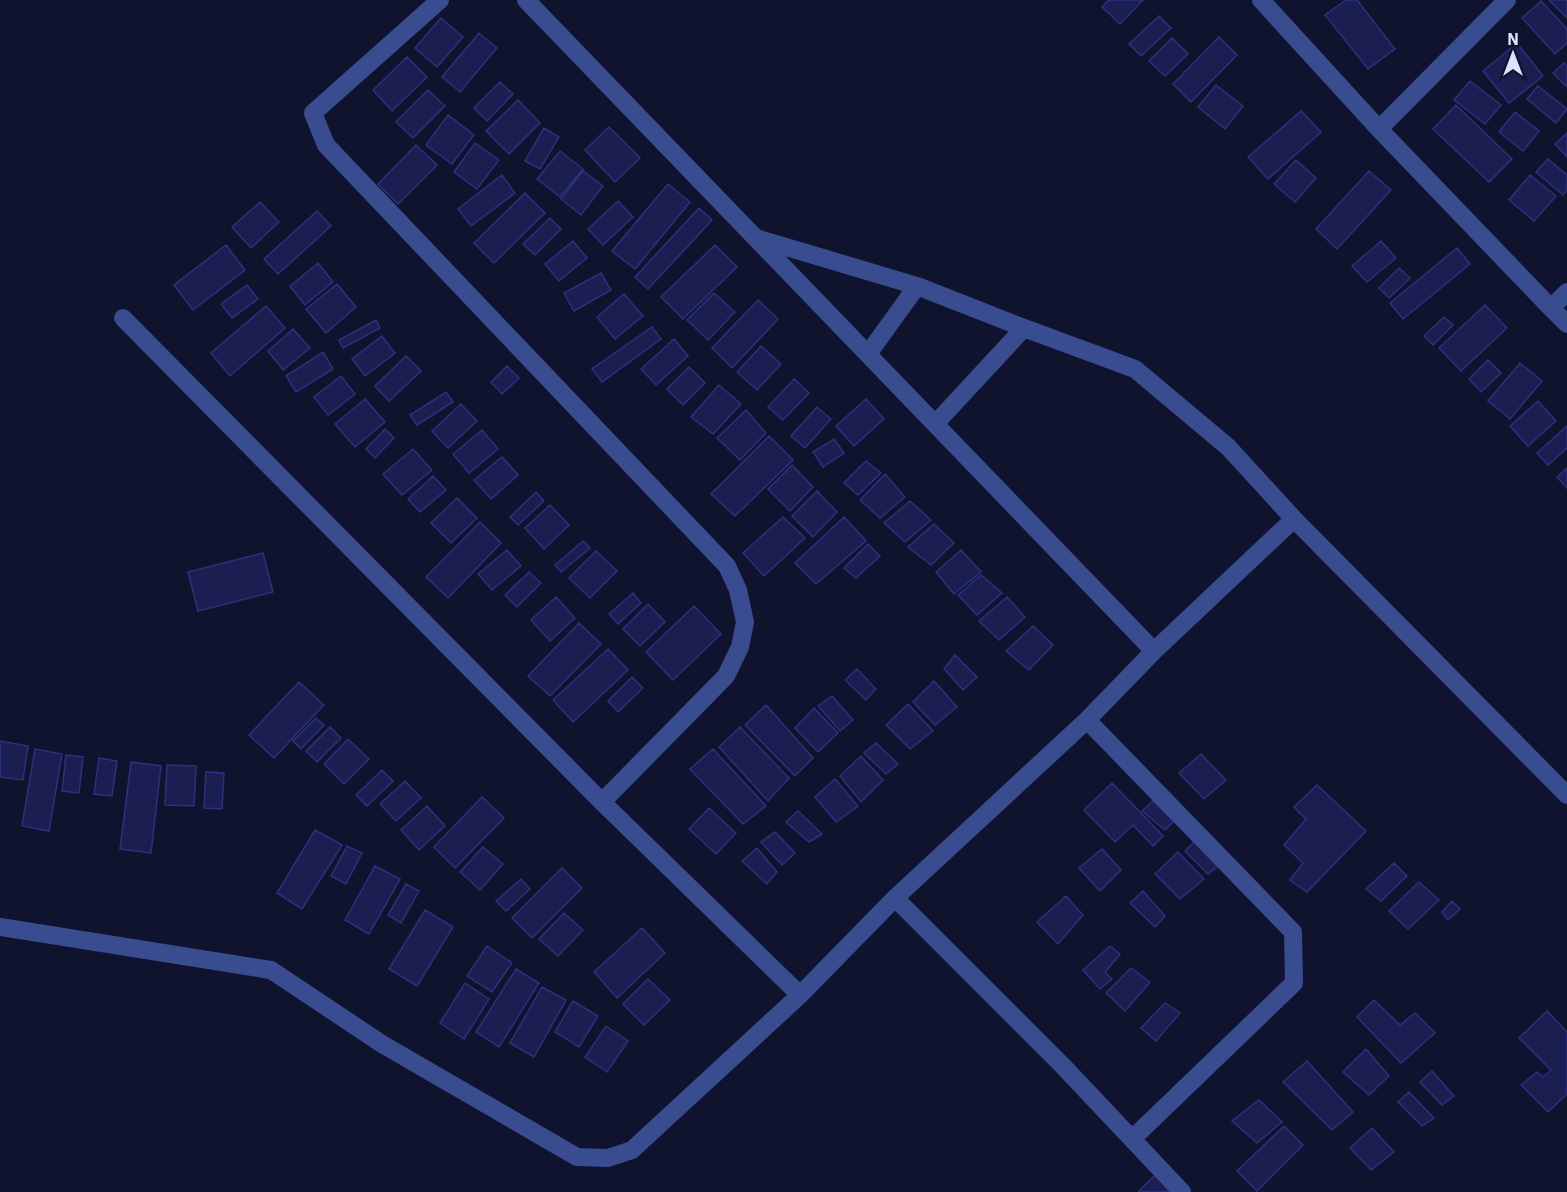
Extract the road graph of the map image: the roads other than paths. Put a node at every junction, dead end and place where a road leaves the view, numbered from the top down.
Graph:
1 (440, 0) edge
2 (526, 0) edge
3 (1262, 0) edge
4 (1507, 0) edge
5 (1379, 129) junction
6 (756, 238) junction
7 (917, 286) junction
8 (1567, 292) edge
9 (1551, 308) junction
10 (123, 318) dead end
11 (1567, 324) edge
12 (1024, 327) junction
13 (867, 354) junction
14 (935, 424) junction
15 (1294, 519) junction
16 (1154, 651) junction
17 (1087, 720) junction
18 (1567, 795) edge
19 (602, 802) junction
20 (894, 898) junction
21 (0, 927) edge
22 (800, 995) junction
23 (1132, 1139) junction
24 (1182, 1192) edge

1 - 19 street
2 - 6 street
3 - 5 street
4 - 5 street
5 - 9 street
6 - 7 street
6 - 13 street
7 - 12 street
7 - 13 street
8 - 9 street
9 - 11 street
10 - 19 street
12 - 14 street
12 - 15 street
13 - 14 street
14 - 16 street
15 - 16 street
15 - 18 street
16 - 17 street
17 - 20 street
17 - 23 street
19 - 22 street
20 - 22 street
20 - 23 street
21 - 22 street
23 - 24 street

